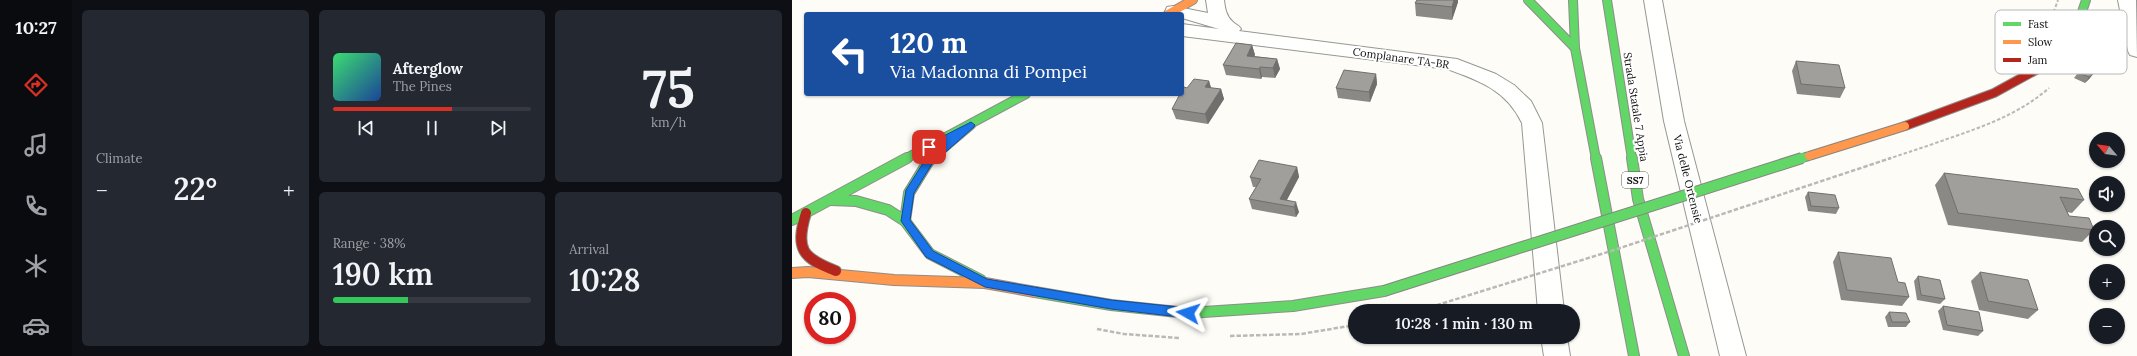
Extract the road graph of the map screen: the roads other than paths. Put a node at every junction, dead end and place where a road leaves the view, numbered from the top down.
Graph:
1 (1193, 0) edge
2 (1215, 0) edge
3 (1528, 0) edge
4 (1573, 0) edge
5 (1608, 0) edge
6 (1653, 0) edge
7 (2086, 0) edge
8 (2127, 0) edge
9 (2082, 10) edge
10 (1173, 12) edge
11 (1184, 16) edge
12 (1226, 25) junction
13 (1184, 30) edge
14 (1184, 38) edge
15 (1251, 38) junction
16 (1575, 48) junction
17 (2137, 51) edge
18 (2030, 74) edge
19 (1022, 96) edge
20 (971, 125) junction
21 (831, 200) junction
22 (806, 213) junction
23 (792, 220) edge
24 (905, 221) junction
25 (792, 273) edge
26 (846, 276) junction
27 (985, 283) junction
28 (1550, 304) edge
29 (1555, 344) edge
30 (1557, 356) edge
31 (1634, 356) edge
32 (1684, 356) edge
33 (1733, 356) edge

1 - 10 main road
2 - 12 street
3 - 16 main road
4 - 16 main road
5 - 32 main road, Strada Statale 7 Appia / SS7
6 - 33 street, Via delle Ortensie
7 - 9 main road, bridge
8 - 17 street
11 - 12 street
12 - 15 street
13 - 15 street
14 - 15 street
15 - 28 street, Complanare TA-BR
16 - 31 main road
18 - 27 main road, bridge
19 - 20 main road
20 - 21 main road
20 - 24 main road
21 - 22 main road
21 - 24 main road
22 - 23 main road
22 - 26 main road
24 - 27 main road
25 - 26 main road
26 - 27 main road
29 - 30 street

